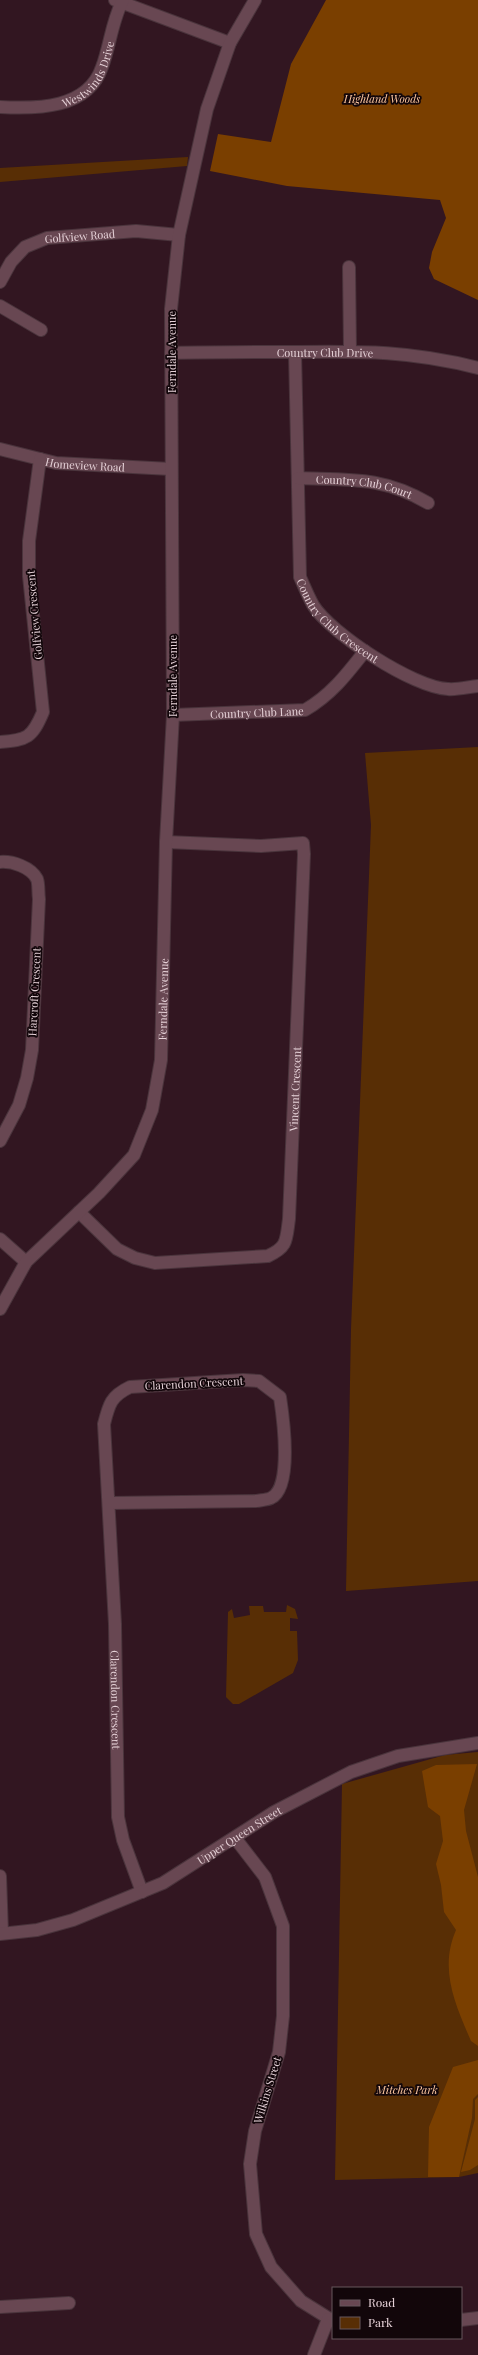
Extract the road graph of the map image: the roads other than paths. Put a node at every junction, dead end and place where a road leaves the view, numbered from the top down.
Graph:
1 (255, 0) edge
2 (119, 1) edge
3 (230, 43) junction
4 (0, 107) edge
5 (179, 235) junction
6 (349, 267) dead end
7 (0, 282) edge
8 (0, 306) edge
9 (41, 330) dead end
10 (350, 351) junction
11 (295, 352) junction
12 (171, 353) junction
13 (478, 368) edge
14 (0, 449) edge
15 (40, 459) junction
16 (171, 469) junction
17 (298, 478) junction
18 (428, 503) dead end
19 (365, 651) junction
20 (478, 686) edge
21 (173, 714) junction
22 (0, 742) edge
23 (166, 842) junction
24 (0, 862) edge
25 (0, 1141) edge
26 (79, 1212) junction
27 (0, 1239) edge
28 (26, 1262) junction
29 (0, 1310) edge
30 (110, 1503) junction
31 (478, 1742) edge
32 (235, 1838) junction
33 (0, 1876) edge
34 (142, 1892) junction
35 (1, 1934) edge
36 (70, 2303) dead end
37 (0, 2307) edge
38 (478, 2318) edge
39 (331, 2320) edge
40 (462, 2320) edge
41 (314, 2355) edge

1 - 3 street, Ferndale Avenue
2 - 3 street, Westwinds Drive
2 - 4 street, Westwinds Drive
3 - 5 street, Ferndale Avenue
5 - 7 street, Golfview Road
5 - 12 street, Ferndale Avenue
6 - 10 street
8 - 9 street
10 - 11 street, Country Club Drive
10 - 13 street, Country Club Drive
11 - 12 street, Country Club Drive
11 - 17 street, Country Club Crescent
12 - 16 street, Ferndale Avenue
14 - 15 street, Homeview Road
15 - 16 street, Homeview Road
15 - 22 street, Golfview Crescent
16 - 21 street, Ferndale Avenue
17 - 18 street, Country Club Court
17 - 19 street, Country Club Crescent
19 - 20 street, Country Club Crescent
19 - 21 street, Country Club Lane
21 - 23 street, Ferndale Avenue
23 - 26 street, Ferndale Avenue
23 - 26 street, Vincent Crescent
24 - 25 street, Harcroft Crescent
26 - 28 street, Ferndale Avenue
27 - 28 street
28 - 29 street, Ferndale Avenue
30 - 30 street, Clarendon Crescent
30 - 34 street, Clarendon Crescent
31 - 32 street, Upper Queen Street
32 - 34 street, Upper Queen Street
32 - 39 street, Wilkins Street
33 - 35 street
34 - 35 street, Upper Queen Street
36 - 37 street
38 - 40 street
39 - 41 street

